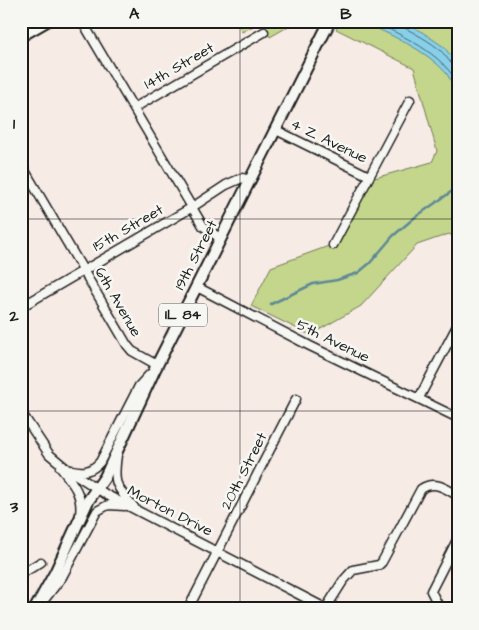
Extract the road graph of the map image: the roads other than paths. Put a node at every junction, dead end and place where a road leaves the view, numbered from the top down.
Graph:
1 (46, 21) edge
2 (82, 21) edge
3 (330, 21) edge
4 (264, 32) dead end
5 (21, 36) edge
6 (410, 100) dead end
7 (134, 108) junction
8 (276, 130) junction
9 (21, 164) edge
10 (370, 176) junction
11 (250, 180) junction
12 (191, 208) junction
13 (221, 239) junction
14 (333, 245) dead end
15 (84, 270) junction
16 (197, 287) junction
17 (21, 307) edge
18 (458, 324) edge
19 (156, 367) junction
20 (419, 398) junction
21 (296, 399) dead end
22 (21, 412) edge
23 (458, 418) edge
24 (118, 451) junction
25 (49, 454) junction
26 (67, 469) junction
27 (98, 488) junction
28 (455, 495) edge
29 (136, 509) junction
30 (78, 522) junction
31 (458, 538) edge
32 (217, 550) junction
33 (41, 562) dead end
34 (21, 574) edge
35 (316, 606) edge
36 (36, 609) edge
37 (188, 609) edge
38 (327, 609) edge
39 (440, 609) edge

1 - 5 main road
2 - 7 street
3 - 8 main road, 19th Street / IL 84
4 - 7 street, 14th Street
6 - 10 street
7 - 12 street
8 - 10 street, 4 Z Avenue
8 - 11 main road, 19th Street / IL 84
9 - 15 street, 6th Avenue
10 - 14 street
11 - 12 street, 15th Street
11 - 13 main road, 19th Street / IL 84
12 - 13 street
12 - 15 street, 15th Street
13 - 16 main road, 19th Street / IL 84
15 - 17 street, 15th Street
15 - 19 street, 6th Avenue
16 - 19 main road, 19th Street / IL 84
16 - 20 street, 5th Avenue
18 - 20 street
19 - 24 main road, 19th Street / IL 84
19 - 26 street
20 - 23 street, 5th Avenue
21 - 32 street, 20th Street
22 - 25 street, Morton Drive
24 - 27 main road, 19th Street / IL 84
24 - 29 street
25 - 26 street, Morton Drive
25 - 30 street
26 - 27 street, Morton Drive
27 - 29 street, Morton Drive
27 - 30 main road, 19th Street / IL 84
28 - 38 street
29 - 32 street, Morton Drive
29 - 36 street
30 - 36 main road, 19th Street / IL 84
31 - 39 street
32 - 35 street, Morton Drive
32 - 37 street, 20th Street
33 - 34 street
35 - 38 street, Morton Drive

